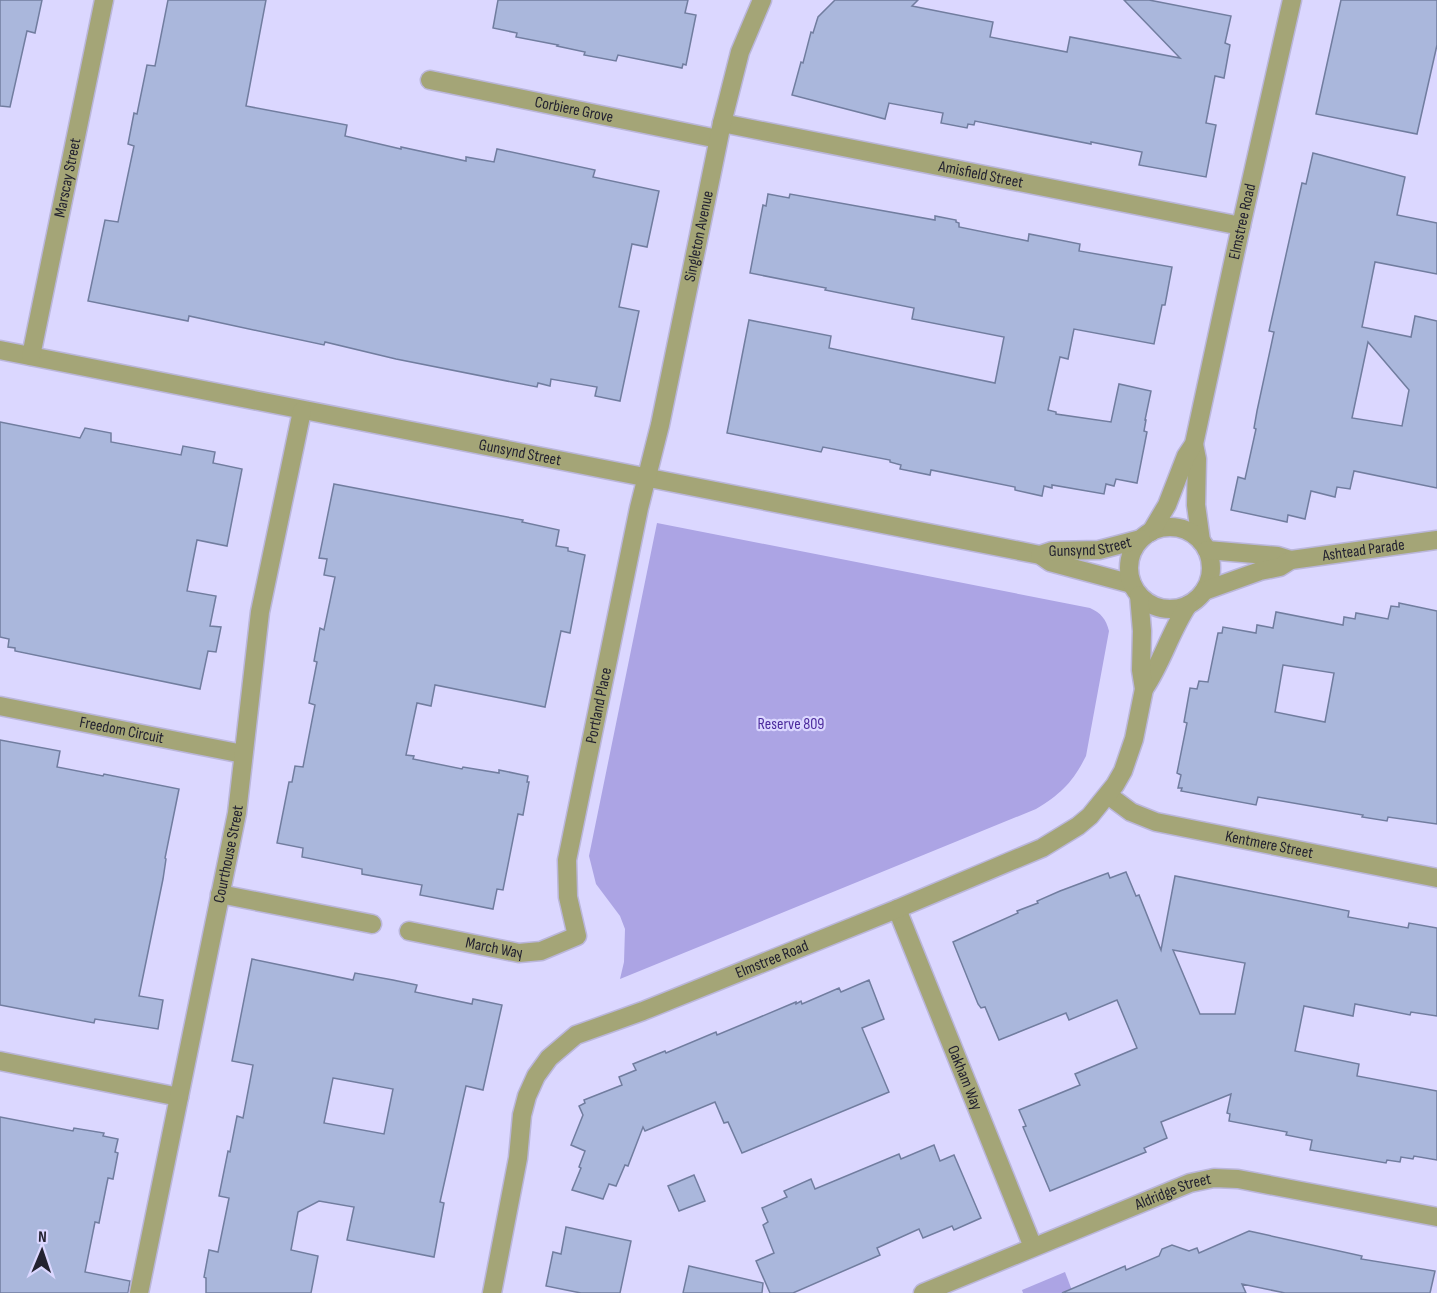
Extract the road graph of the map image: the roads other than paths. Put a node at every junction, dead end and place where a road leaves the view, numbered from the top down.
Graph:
1 (104, 0) edge
2 (762, 0) edge
3 (1292, 0) edge
4 (430, 80) dead end
5 (720, 131) junction
6 (1240, 226) junction
7 (0, 350) edge
8 (31, 356) junction
9 (302, 411) junction
10 (1194, 444) junction
11 (647, 477) junction
12 (1146, 536) junction
13 (1437, 540) edge
14 (1204, 545) junction
15 (1040, 555) junction
16 (1291, 560) junction
17 (1135, 589) junction
18 (1204, 591) junction
19 (1188, 605) junction
20 (1144, 689) junction
21 (0, 706) edge
22 (243, 754) junction
23 (1108, 795) junction
24 (1437, 878) edge
25 (220, 894) junction
26 (897, 909) junction
27 (372, 924) dead end
28 (409, 932) dead end
29 (577, 936) joint
30 (0, 1061) edge
31 (179, 1097) junction
32 (1437, 1217) edge
33 (1033, 1247) junction
34 (139, 1293) edge
35 (492, 1293) edge
36 (923, 1293) edge

1 - 8 street, Marscay Street
2 - 5 street, Singleton Avenue
3 - 6 street, Elmstree Road
4 - 5 street, Corbiere Grove
5 - 6 street, Amisfield Street
5 - 11 street, Singleton Avenue
6 - 10 street, Elmstree Road
7 - 8 street, Gunsynd Street
8 - 9 street, Gunsynd Street
9 - 11 street, Gunsynd Street
9 - 22 street, Courthouse Street
10 - 12 street, Elmstree Road
10 - 14 street, Elmstree Road
11 - 15 street, Gunsynd Street
11 - 29 street, Portland Place
12 - 14 street
12 - 15 street, Gunsynd Street
12 - 17 street
13 - 16 street, Ashtead Parade
14 - 16 street, Ashtead Parade
14 - 18 street
15 - 17 street, Gunsynd Street
16 - 18 street, Ashtead Parade
17 - 19 street
17 - 20 street, Elmstree Road
18 - 19 street
19 - 20 street, Elmstree Road
20 - 23 street, Elmstree Road
21 - 22 street, Freedom Circuit
22 - 25 street, Courthouse Street
23 - 24 street, Kentmere Street
23 - 26 street, Elmstree Road
25 - 27 street
25 - 31 street, Courthouse Street
26 - 33 street, Oakham Way
26 - 35 street, Elmstree Road
28 - 29 street, March Way
30 - 31 street
31 - 34 street, Courthouse Street
32 - 33 street, Aldridge Street
33 - 36 street, Aldridge Street

